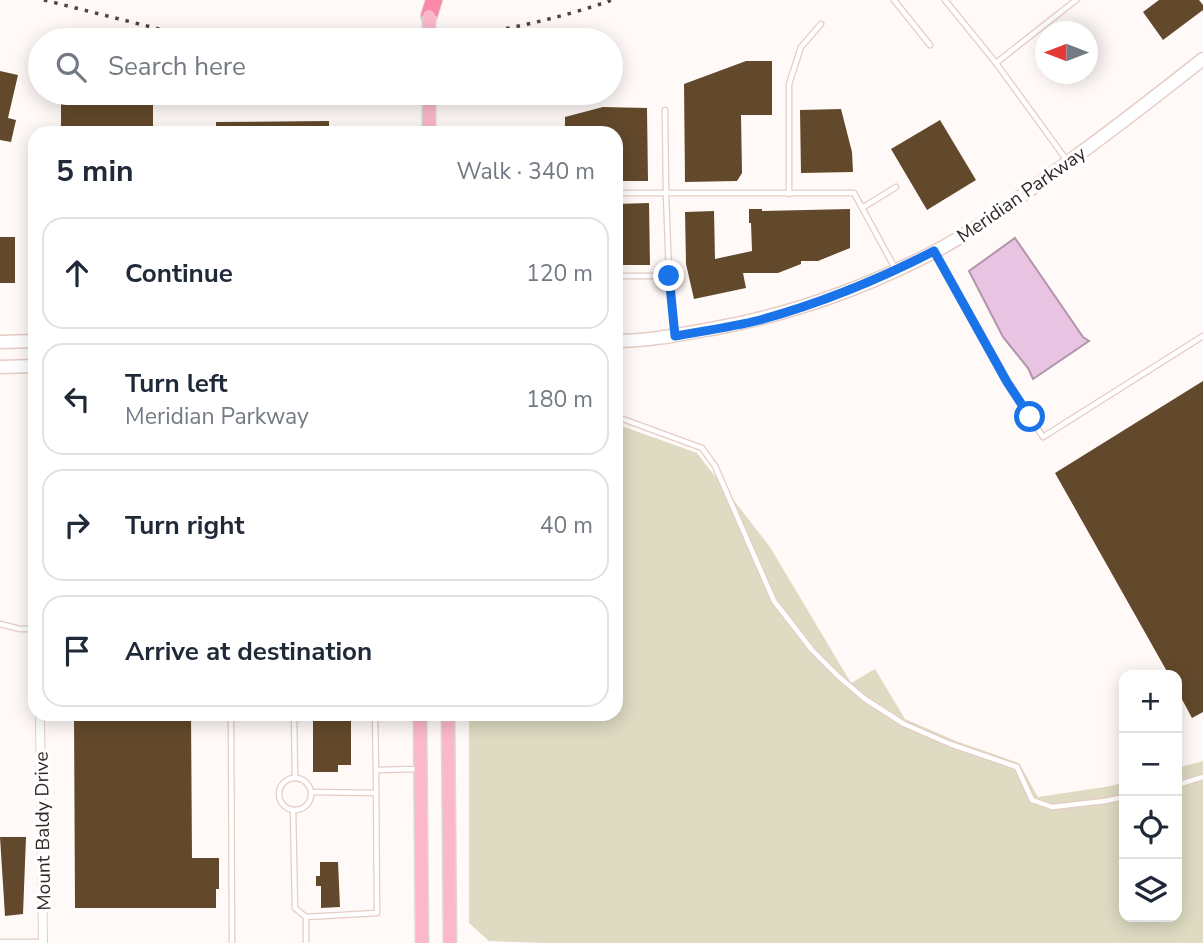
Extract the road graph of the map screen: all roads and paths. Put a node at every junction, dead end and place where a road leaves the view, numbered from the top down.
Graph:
1 (434, 0) edge
2 (894, 0) edge
3 (945, 0) edge
4 (1076, 0) edge
5 (428, 8) edge
6 (821, 24) dead end
7 (429, 28) edge
8 (930, 45) dead end
9 (1203, 59) edge
10 (996, 63) junction
11 (429, 105) edge
12 (665, 110) dead end
13 (429, 126) edge
14 (1068, 163) junction
15 (895, 187) dead end
16 (623, 193) edge
17 (666, 193) junction
18 (789, 194) junction
19 (862, 208) junction
20 (934, 251) junction
21 (896, 271) junction
22 (623, 276) edge
23 (669, 276) junction
24 (675, 336) junction
25 (1203, 336) edge
26 (623, 340) edge
27 (28, 341) edge
28 (0, 342) edge
29 (28, 366) edge
30 (0, 367) edge
31 (623, 419) edge
32 (0, 624) edge
33 (28, 629) edge
34 (42, 721) edge
35 (231, 721) edge
36 (294, 721) edge
37 (375, 721) edge
38 (420, 721) edge
39 (447, 721) edge
40 (420, 769) junction
41 (376, 770) junction
42 (1203, 777) edge
43 (295, 778) junction
44 (1182, 783) edge
45 (311, 792) junction
46 (376, 793) junction
47 (1119, 798) edge
48 (293, 810) junction
49 (306, 916) junction
50 (0, 942) edge
51 (43, 943) edge
52 (232, 943) edge
53 (306, 943) edge
54 (422, 943) edge
55 (450, 943) edge

1 - 5 highway
2 - 8 lane
3 - 10 lane
4 - 10 lane
5 - 7 main road, bridge
6 - 18 lane
9 - 14 main road, Meridian Parkway
10 - 14 lane
11 - 13 main road
12 - 17 lane
14 - 20 main road, Meridian Parkway
15 - 19 lane
16 - 17 lane
17 - 18 lane
17 - 23 lane
18 - 19 lane
19 - 21 lane
20 - 21 main road, Meridian Parkway
20 - 25 lane
21 - 24 main road, Meridian Parkway
22 - 23 lane
23 - 24 lane
24 - 26 main road, Meridian Parkway
27 - 28 main road
29 - 30 main road
31 - 47 lane
32 - 33 lane
34 - 51 street, Mount Baldy Drive
35 - 52 lane
36 - 43 lane
37 - 41 lane
38 - 40 main road
39 - 55 main road
40 - 41 lane
40 - 54 main road
41 - 46 lane
42 - 44 lane
43 - 45 lane
43 - 48 lane
45 - 46 lane
45 - 48 lane
46 - 49 lane
48 - 49 lane
49 - 53 lane
50 - 51 lane

